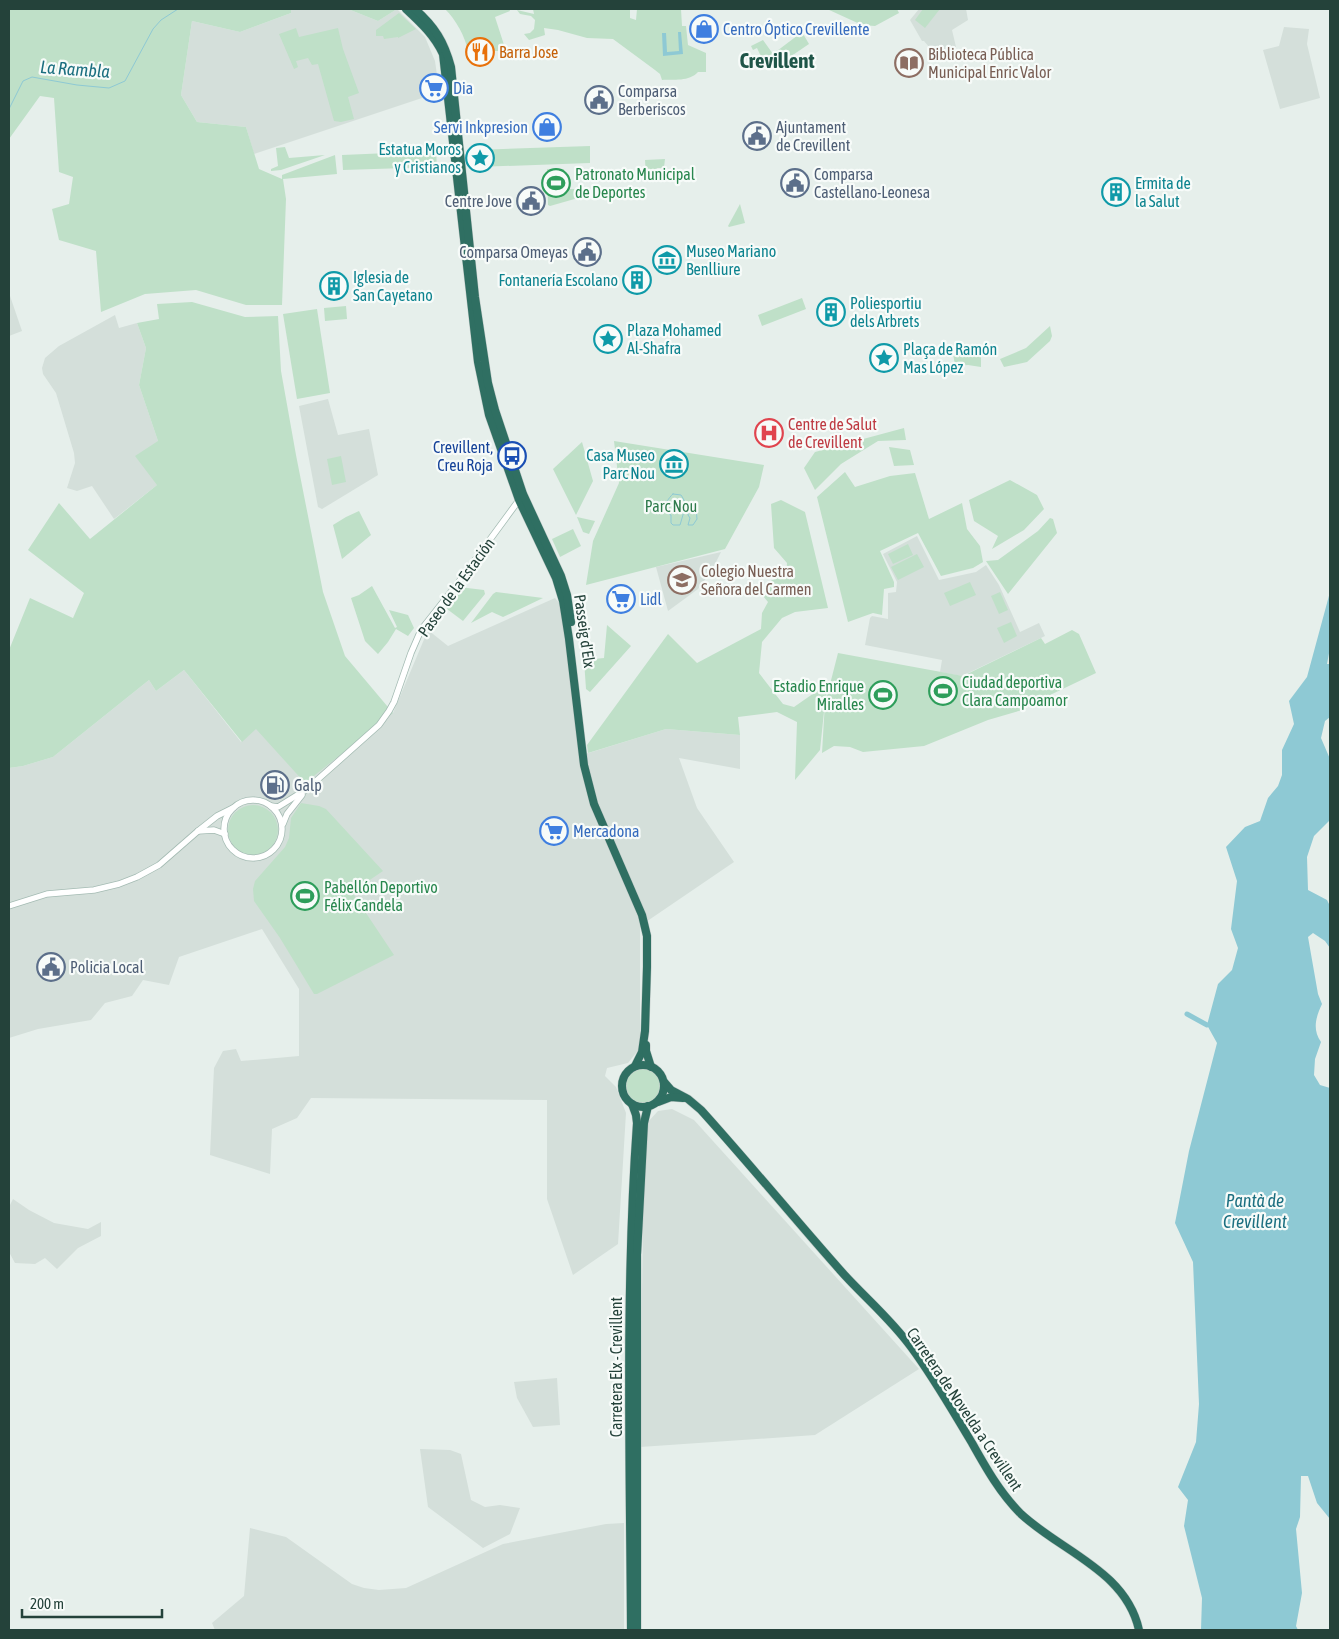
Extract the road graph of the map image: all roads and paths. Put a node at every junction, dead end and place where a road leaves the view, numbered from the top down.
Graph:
1 (406, 9) edge
2 (415, 9) edge
3 (448, 68) junction
4 (521, 497) junction
5 (307, 789) junction
6 (271, 806) junction
7 (234, 808) junction
8 (282, 829) junction
9 (198, 831) junction
10 (225, 834) junction
11 (9, 906) edge
12 (645, 1031) junction
13 (635, 1066) junction
14 (652, 1067) junction
15 (664, 1082) junction
16 (632, 1104) junction
17 (652, 1104) junction
18 (693, 1104) junction
19 (630, 1630) edge
20 (637, 1630) edge
21 (1139, 1630) edge

1 - 3 highway
2 - 3 highway
3 - 4 highway, Passeig d'Elx
4 - 5 street, Paseo de la Estación
4 - 12 highway, Passeig d'Elx
5 - 6 street, Paseo de la Estación
5 - 8 street, Paseo de la Estación
6 - 7 street
6 - 8 street
7 - 9 street
7 - 10 street
8 - 10 street
9 - 10 street
9 - 11 street
12 - 13 highway
12 - 14 highway
13 - 14 highway
13 - 16 highway
14 - 15 highway
15 - 17 highway
15 - 18 highway, Carretera de Novelda a Crevillent
16 - 17 highway
16 - 19 highway, Carretera Elx - Crevillent
17 - 18 highway, Carretera de Novelda a Crevillent
17 - 20 highway, Carretera Elx - Crevillent
18 - 21 highway, Carretera de Novelda a Crevillent

